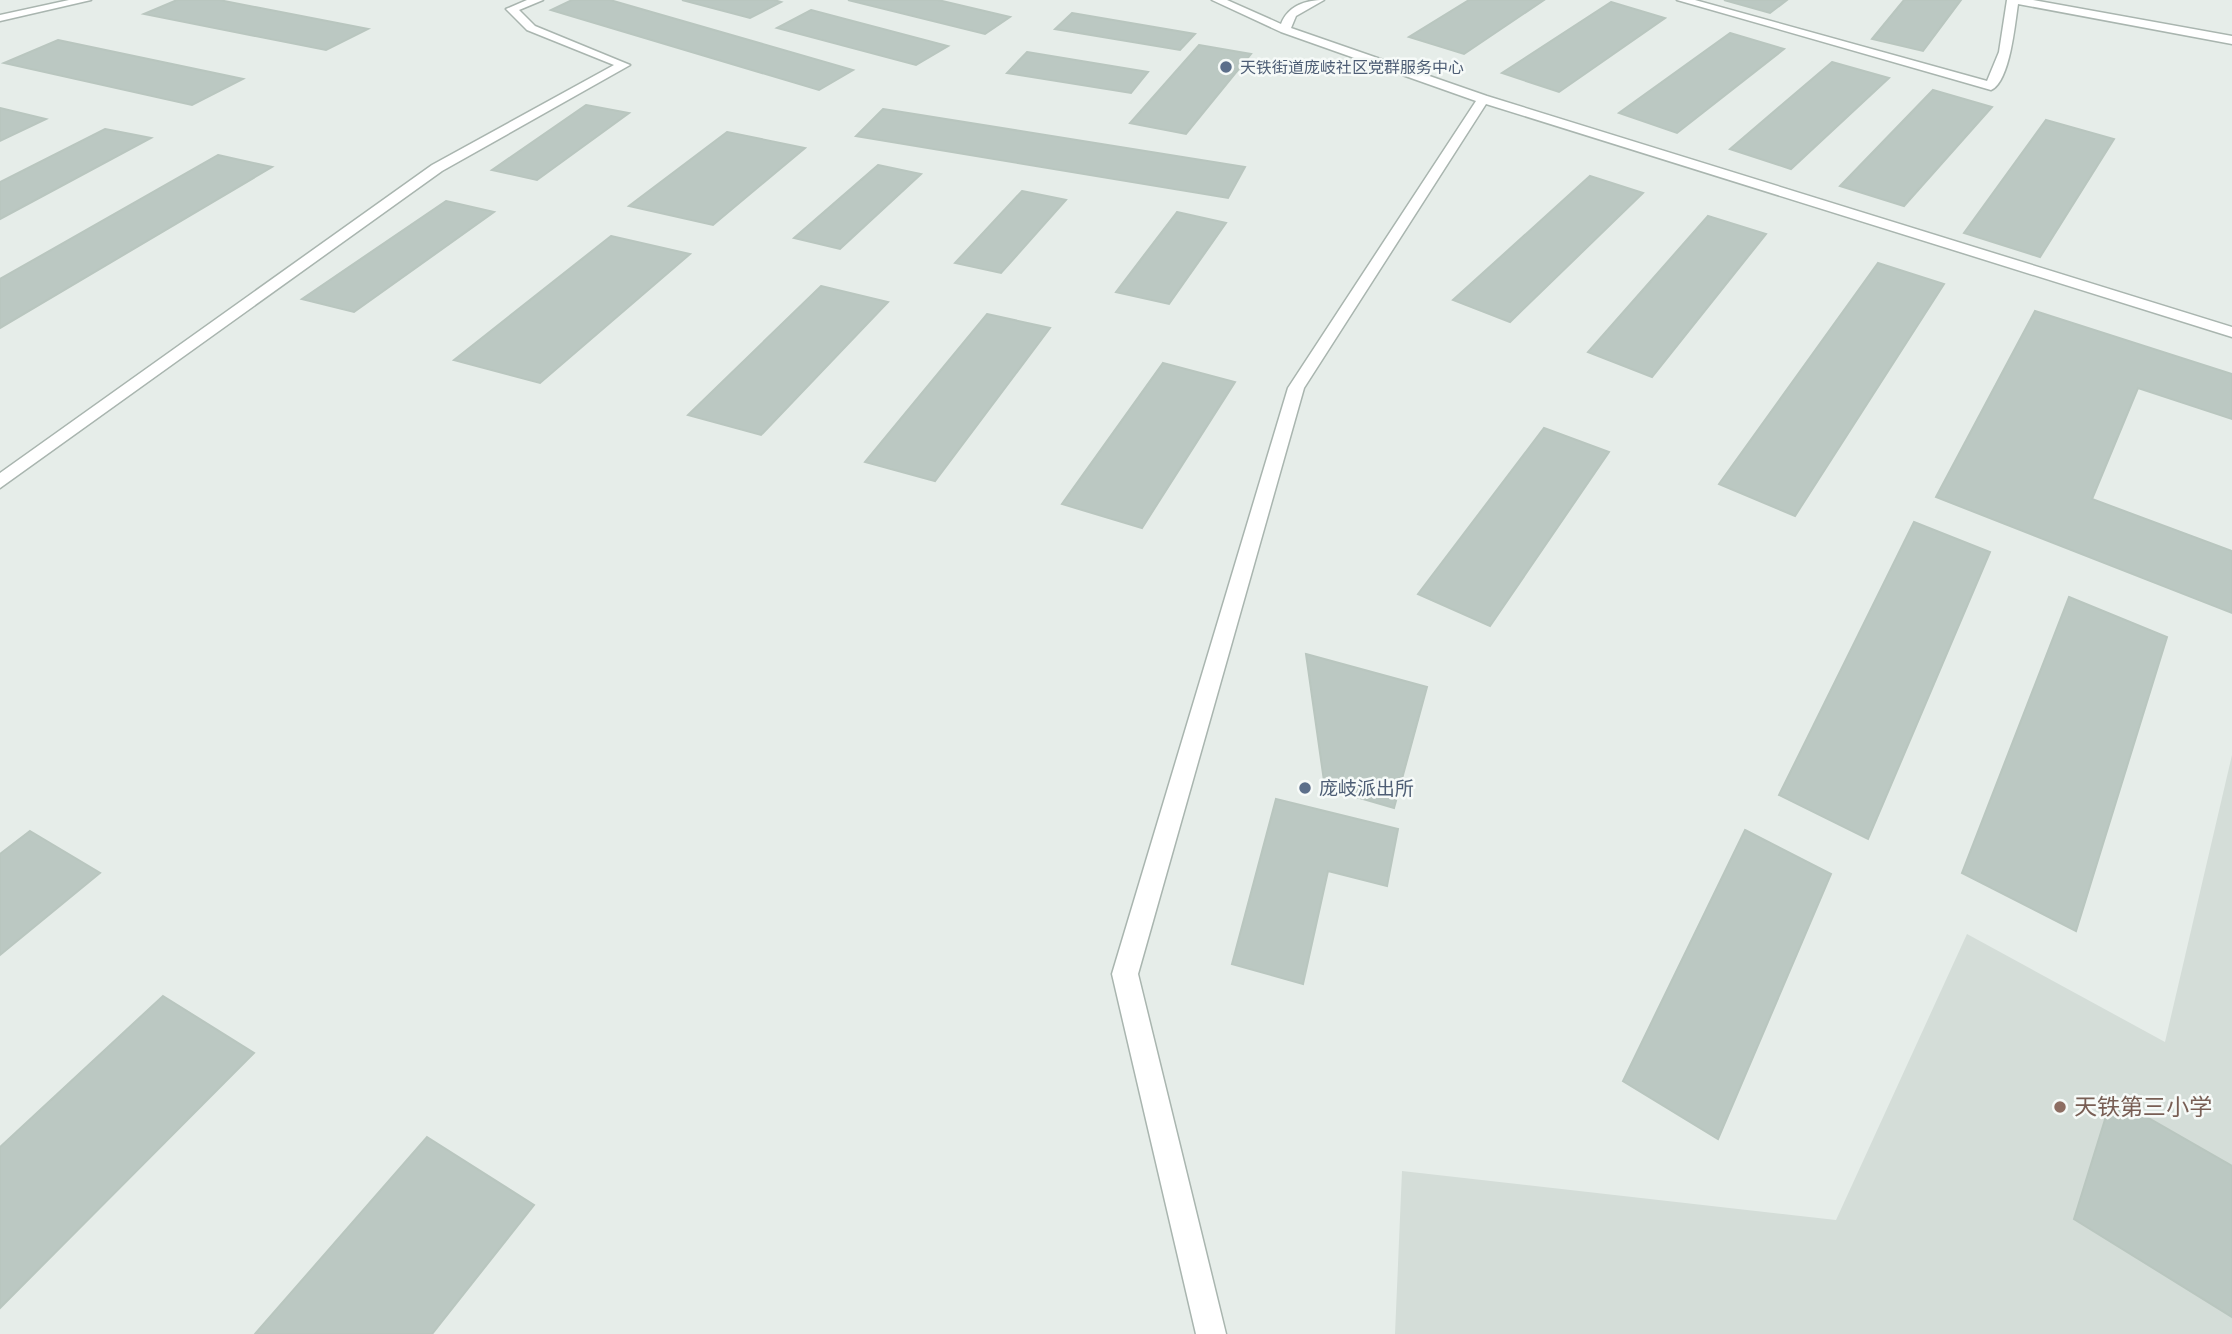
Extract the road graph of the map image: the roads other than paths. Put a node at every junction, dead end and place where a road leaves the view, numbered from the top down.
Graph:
1 (85, 0) edge
2 (537, 0) edge
3 (1218, 0) edge
4 (1318, 0) edge
5 (1683, 0) edge
6 (2014, 0) edge
7 (0, 18) edge
8 (1285, 30) junction
9 (2232, 40) edge
10 (1483, 99) junction
11 (2232, 332) edge
12 (0, 482) edge
13 (1211, 1334) edge

1 - 7 street
2 - 12 street
3 - 8 street
4 - 8 street
5 - 6 street
6 - 9 street
8 - 10 street
10 - 11 street
10 - 13 street

